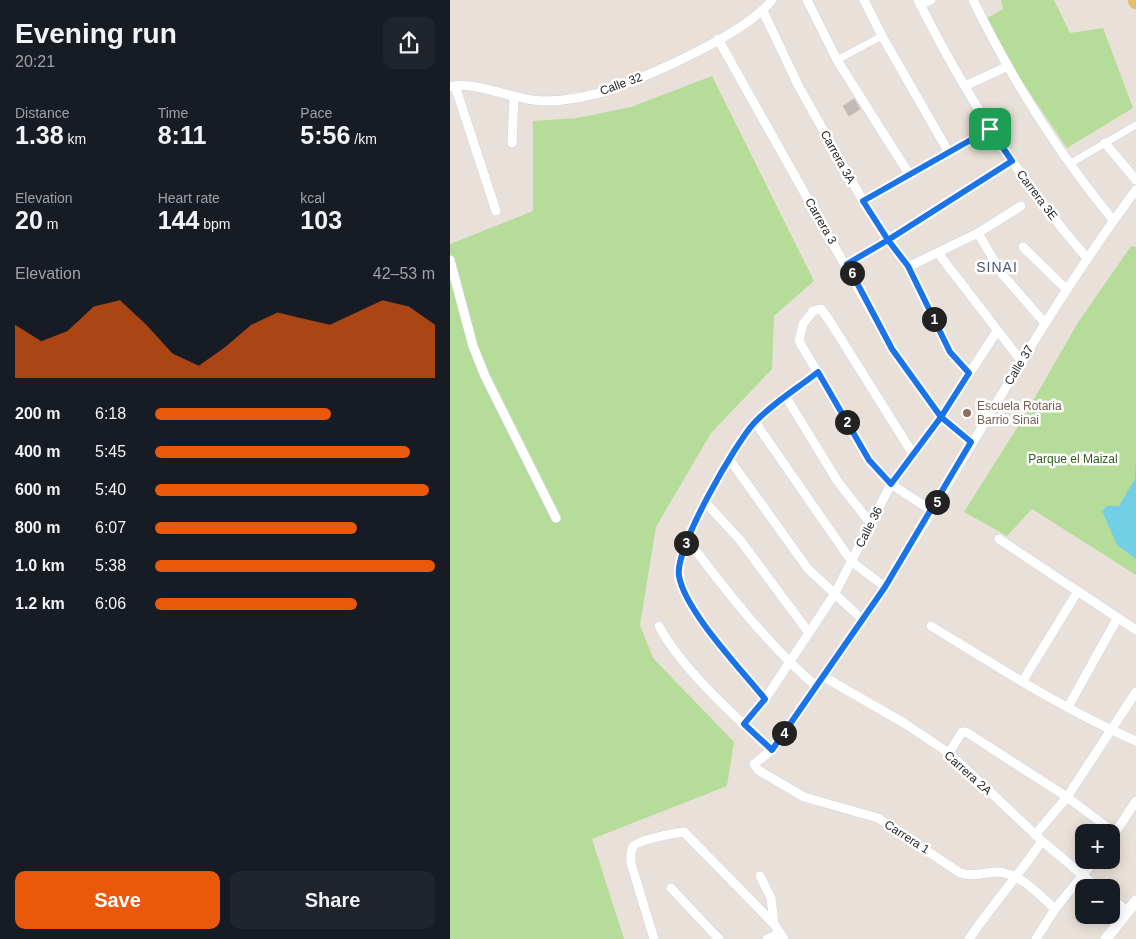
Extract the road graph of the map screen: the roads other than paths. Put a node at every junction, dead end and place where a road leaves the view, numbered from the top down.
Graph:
1 (772, 0) edge
2 (807, 0) edge
3 (864, 0) edge
4 (931, 0) edge
5 (973, 0) edge
6 (919, 2) edge
7 (764, 11) junction
8 (882, 36) junction
9 (718, 39) junction
10 (837, 60) junction
11 (1006, 67) junction
12 (452, 86) edge
13 (965, 86) junction
14 (514, 97) junction
15 (1136, 125) edge
16 (990, 129) junction
17 (512, 142) dead end
18 (1104, 144) junction
19 (948, 151) junction
20 (1012, 161) junction
21 (1071, 163) junction
22 (909, 174) junction
23 (1136, 180) edge
24 (1136, 190) edge
25 (863, 201) junction
26 (1021, 206) dead end
27 (496, 211) dead end
28 (1113, 220) junction
29 (978, 233) junction
30 (888, 240) junction
31 (1023, 247) dead end
32 (938, 253) junction
33 (1087, 258) junction
34 (450, 260) edge
35 (847, 264) junction
36 (908, 266) junction
37 (1066, 289) junction
38 (1044, 322) junction
39 (997, 331) junction
40 (1022, 362) junction
41 (818, 372) junction
42 (969, 373) junction
43 (786, 397) junction
44 (941, 417) junction
45 (755, 422) junction
46 (971, 442) junction
47 (913, 454) junction
48 (730, 460) junction
49 (891, 484) junction
50 (705, 502) junction
51 (932, 511) junction
52 (556, 518) dead end
53 (871, 524) junction
54 (687, 539) junction
55 (999, 539) dead end
56 (852, 562) junction
57 (885, 587) junction
58 (1078, 591) junction
59 (834, 594) junction
60 (1117, 619) junction
61 (864, 620) junction
62 (659, 626) dead end
63 (931, 626) dead end
64 (1136, 630) edge
65 (809, 632) junction
66 (788, 663) junction
67 (824, 677) junction
68 (1022, 682) junction
69 (817, 687) junction
70 (1136, 692) edge
71 (765, 699) junction
72 (1068, 707) junction
73 (744, 724) junction
74 (1111, 730) junction
75 (1136, 741) edge
76 (772, 750) junction
77 (949, 753) junction
78 (754, 764) joint
79 (1067, 797) junction
80 (1136, 801) edge
81 (1099, 824) edge
82 (1120, 825) edge
83 (1038, 838) junction
84 (1088, 869) edge
85 (1083, 875) junction
86 (760, 876) dead end
87 (1017, 877) junction
88 (1088, 879) edge
89 (671, 888) dead end
90 (1136, 901) edge
91 (1120, 906) edge
92 (1056, 909) junction
93 (1127, 912) junction
94 (774, 924) junction
95 (782, 936) edge
96 (1108, 938) edge
97 (654, 939) edge
98 (719, 939) edge
99 (767, 939) edge
100 (969, 939) edge
101 (1036, 939) edge

1 - 7 street, Calle 32
2 - 10 street
3 - 8 street
4 - 6 street
5 - 11 street
6 - 13 street, Carrera 3E
7 - 9 street, Calle 32
7 - 25 street, Carrera 3A
8 - 10 street
8 - 19 street
9 - 14 street, Calle 32
9 - 35 street, Carrera 3
10 - 22 street
11 - 13 street
11 - 21 street
12 - 14 street, Calle 32
12 - 27 street
13 - 16 street, Carrera 3E
14 - 17 street
15 - 18 street
16 - 19 street
16 - 20 street, Carrera 3E
18 - 21 street
18 - 23 street
19 - 22 street
20 - 30 street
20 - 33 street, Carrera 3E
21 - 28 street
22 - 25 street
24 - 28 street, Calle 37
25 - 30 street, Carrera 3A
26 - 29 street
28 - 33 street, Calle 37
29 - 32 street
29 - 38 street
30 - 35 street
30 - 36 street, Carrera 3A
31 - 37 street
32 - 36 street
32 - 39 street
33 - 37 street, Calle 37
34 - 52 street
35 - 44 street, Carrera 3
36 - 42 street, Carrera 3A
37 - 38 street, Calle 37
38 - 40 street, Calle 37
39 - 40 street
39 - 42 street, Calle 36
40 - 46 street, Calle 37
41 - 43 street
41 - 47 street
41 - 49 street
42 - 44 street, Calle 36
43 - 45 street
43 - 53 street
44 - 46 street, Carrera 3
44 - 47 street, Calle 36
45 - 48 street
45 - 56 street
46 - 51 street, Calle 37
47 - 49 street, Calle 36
48 - 50 street
48 - 59 street
49 - 51 street
49 - 53 street, Calle 36
50 - 54 street
50 - 65 street
51 - 57 street, Calle 37
53 - 56 street, Calle 36
54 - 66 street
54 - 71 street
55 - 58 street
56 - 57 street
56 - 59 street, Calle 36
57 - 61 street, Calle 37
58 - 60 street
58 - 68 street
59 - 61 street
59 - 65 street, Calle 36
60 - 64 street
60 - 72 street
61 - 67 street, Calle 37
62 - 73 street
63 - 68 street
65 - 66 street, Calle 36
66 - 69 street
66 - 71 street, Calle 36
67 - 69 street, Calle 37
67 - 77 street, Carrera 2A
68 - 72 street
69 - 76 street, Calle 37
70 - 74 street
71 - 73 street, Calle 36
72 - 74 street
73 - 76 street
74 - 75 street
74 - 79 street
76 - 78 street, Calle 37
77 - 79 street
77 - 83 street, Carrera 2A
78 - 87 street, Carrera 1
79 - 81 street
79 - 83 street
80 - 82 street
83 - 85 street, Carrera 2A
83 - 87 street
84 - 85 street
85 - 88 street, Carrera 2A
85 - 92 street
86 - 94 street
87 - 92 street
87 - 100 street
89 - 98 street
90 - 93 street
91 - 93 street
92 - 101 street
93 - 96 street
94 - 95 street
94 - 97 street
95 - 99 street

